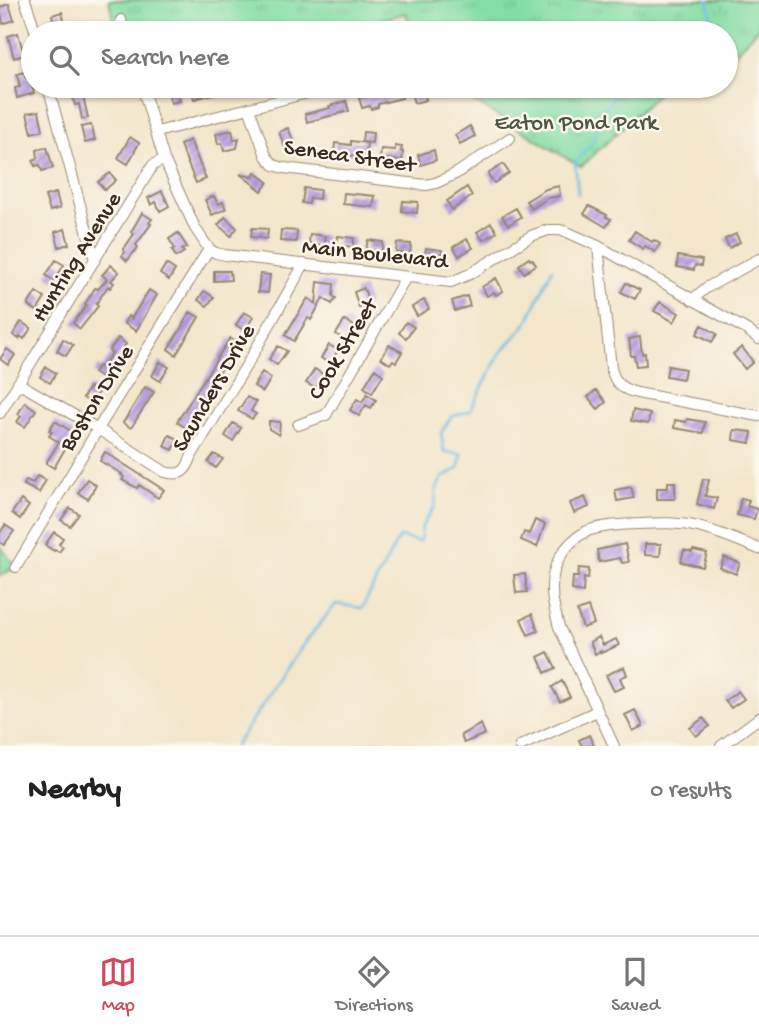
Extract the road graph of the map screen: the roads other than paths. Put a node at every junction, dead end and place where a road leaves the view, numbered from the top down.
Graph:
1 (25, 0) edge
2 (32, 21) edge
3 (51, 98) edge
4 (146, 98) edge
5 (288, 98) edge
6 (249, 108) junction
7 (157, 132) junction
8 (510, 138) dead end
9 (164, 159) junction
10 (598, 246) junction
11 (208, 248) junction
12 (759, 258) edge
13 (94, 260) junction
14 (304, 264) junction
15 (406, 277) junction
16 (692, 300) junction
17 (759, 339) edge
18 (18, 383) junction
19 (0, 413) edge
20 (759, 416) edge
21 (298, 425) dead end
22 (98, 429) junction
23 (759, 549) edge
24 (16, 567) dead end
25 (597, 711) junction
26 (759, 718) edge
27 (520, 746) edge
28 (614, 746) edge
29 (721, 746) edge

1 - 2 street
3 - 13 street
4 - 7 street
5 - 6 street
6 - 7 street
6 - 8 street, Seneca Street
7 - 9 street
9 - 11 street
9 - 13 street, Hunting Avenue
10 - 15 street, Main Boulevard
10 - 16 street, Main Boulevard
10 - 20 street
11 - 14 street, Main Boulevard
11 - 22 street, Boston Drive
12 - 16 street
13 - 18 street, Hunting Avenue
14 - 15 street, Main Boulevard
14 - 22 street, Saunders Drive
15 - 21 street, Cook Street
16 - 17 street, Main Boulevard
18 - 19 street, Hunting Avenue
18 - 22 street, Saunders Drive
22 - 24 street, Boston Drive
23 - 25 street
25 - 27 street
25 - 28 street
26 - 29 street

